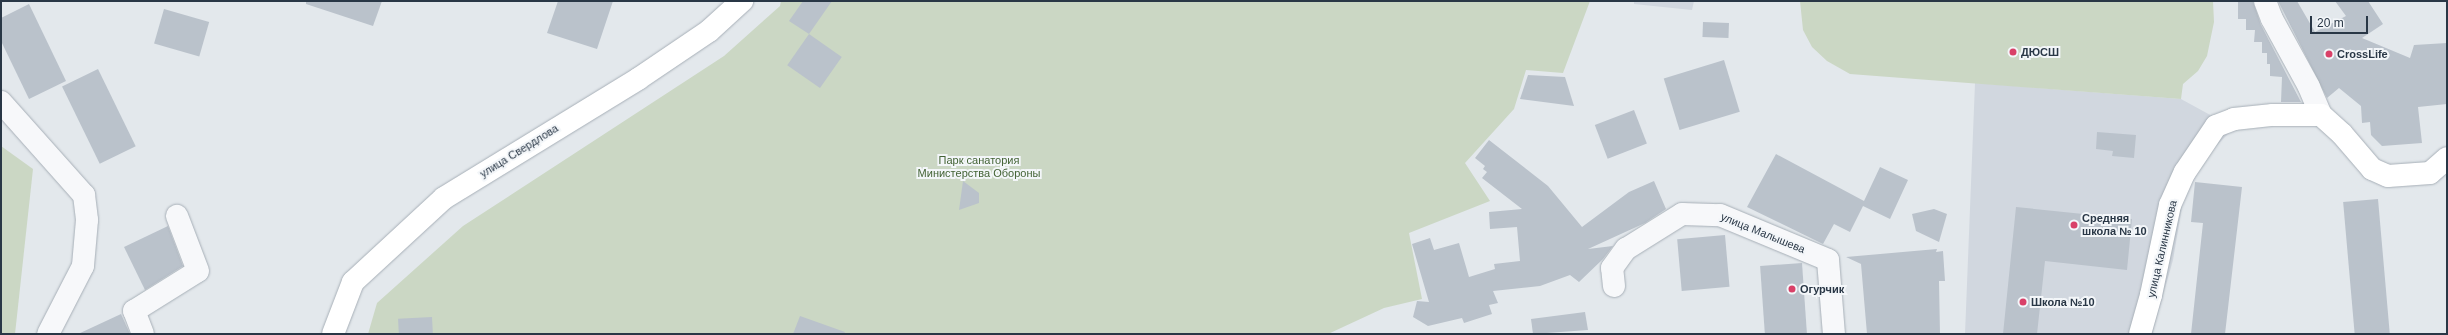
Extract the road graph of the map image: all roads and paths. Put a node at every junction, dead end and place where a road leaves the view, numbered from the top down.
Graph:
1 (742, 1) edge
2 (2266, 1) edge
3 (1, 102) edge
4 (2320, 115) junction
5 (2447, 158) edge
6 (177, 216) dead end
7 (1614, 286) dead end
8 (48, 334) edge
9 (143, 334) edge
10 (333, 334) edge
11 (1834, 334) edge
12 (2140, 334) edge

1 - 10 main road, улица Свердлова
2 - 4 street
3 - 8 street
4 - 5 main road
4 - 12 main road, улица Калинникова
6 - 9 street
7 - 11 street, улица Малышева

